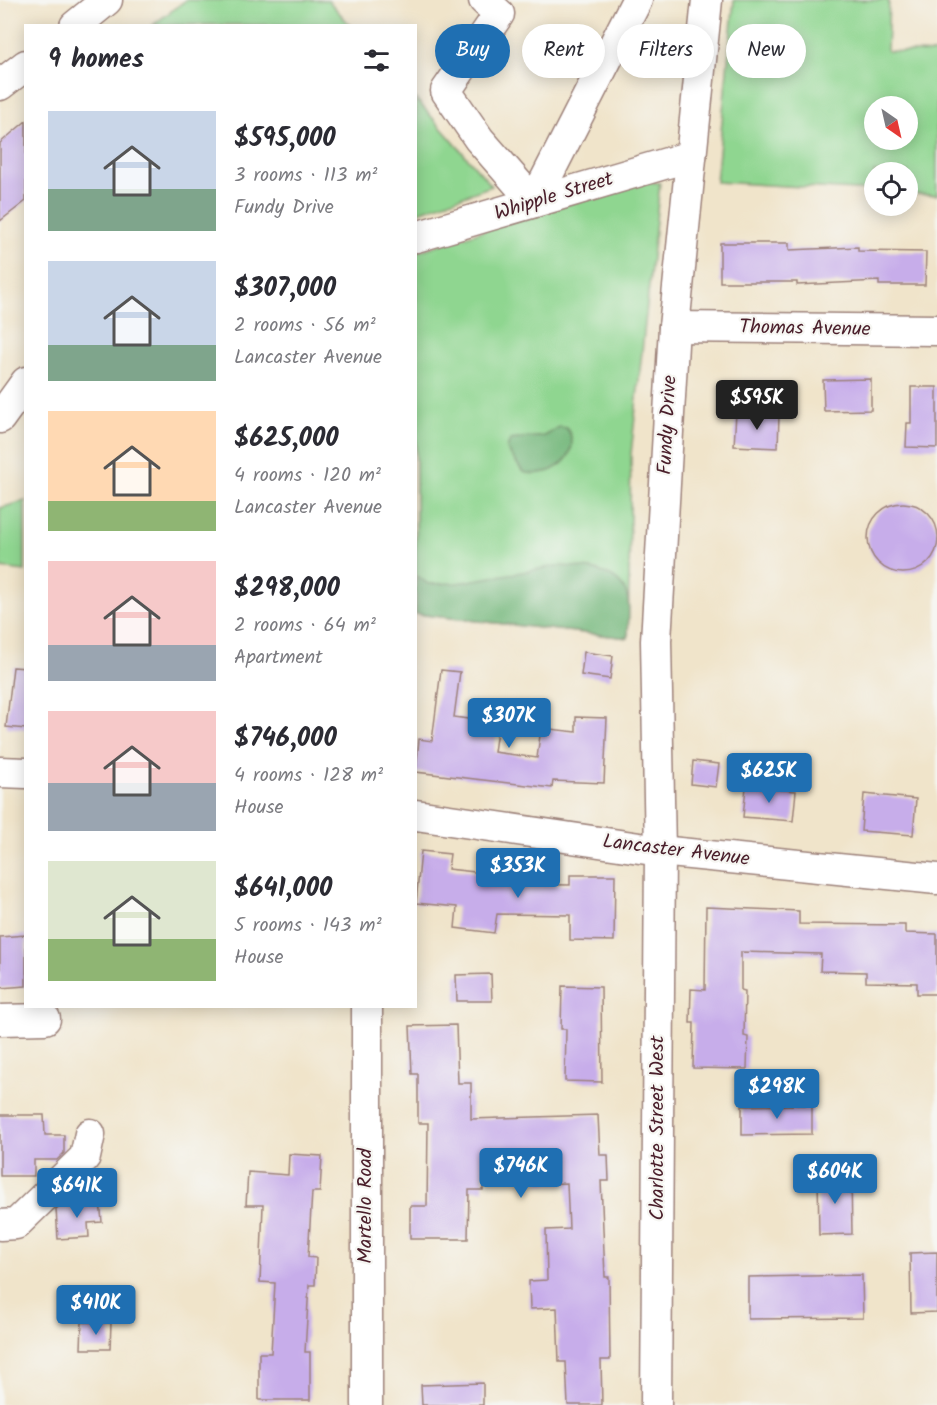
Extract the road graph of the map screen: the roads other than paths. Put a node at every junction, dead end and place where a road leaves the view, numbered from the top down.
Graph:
1 (106, 0) edge
2 (484, 0) edge
3 (637, 0) edge
4 (707, 0) edge
5 (77, 24) edge
6 (24, 67) edge
7 (0, 85) edge
8 (691, 156) junction
9 (534, 202) junction
10 (417, 237) edge
11 (674, 327) junction
12 (937, 330) edge
13 (24, 385) edge
14 (0, 417) edge
15 (0, 772) edge
16 (24, 773) edge
17 (417, 815) edge
18 (660, 850) junction
19 (937, 879) edge
20 (367, 1008) edge
21 (45, 1019) dead end
22 (0, 1020) edge
23 (90, 1134) dead end
24 (0, 1225) edge
25 (367, 1405) edge
26 (656, 1405) edge

1 - 5 street
2 - 9 street
3 - 9 street
4 - 8 street, Fundy Drive
6 - 7 street
8 - 9 street, Whipple Street
8 - 11 street, Fundy Drive
9 - 10 street, Whipple Street
11 - 12 street, Thomas Avenue
11 - 18 street, Fundy Drive
13 - 14 street
15 - 16 street
17 - 18 street, Lancaster Avenue
18 - 19 street, Lancaster Avenue
18 - 26 street, Charlotte Street West
20 - 25 street, Martello Road
21 - 22 street
23 - 24 street

